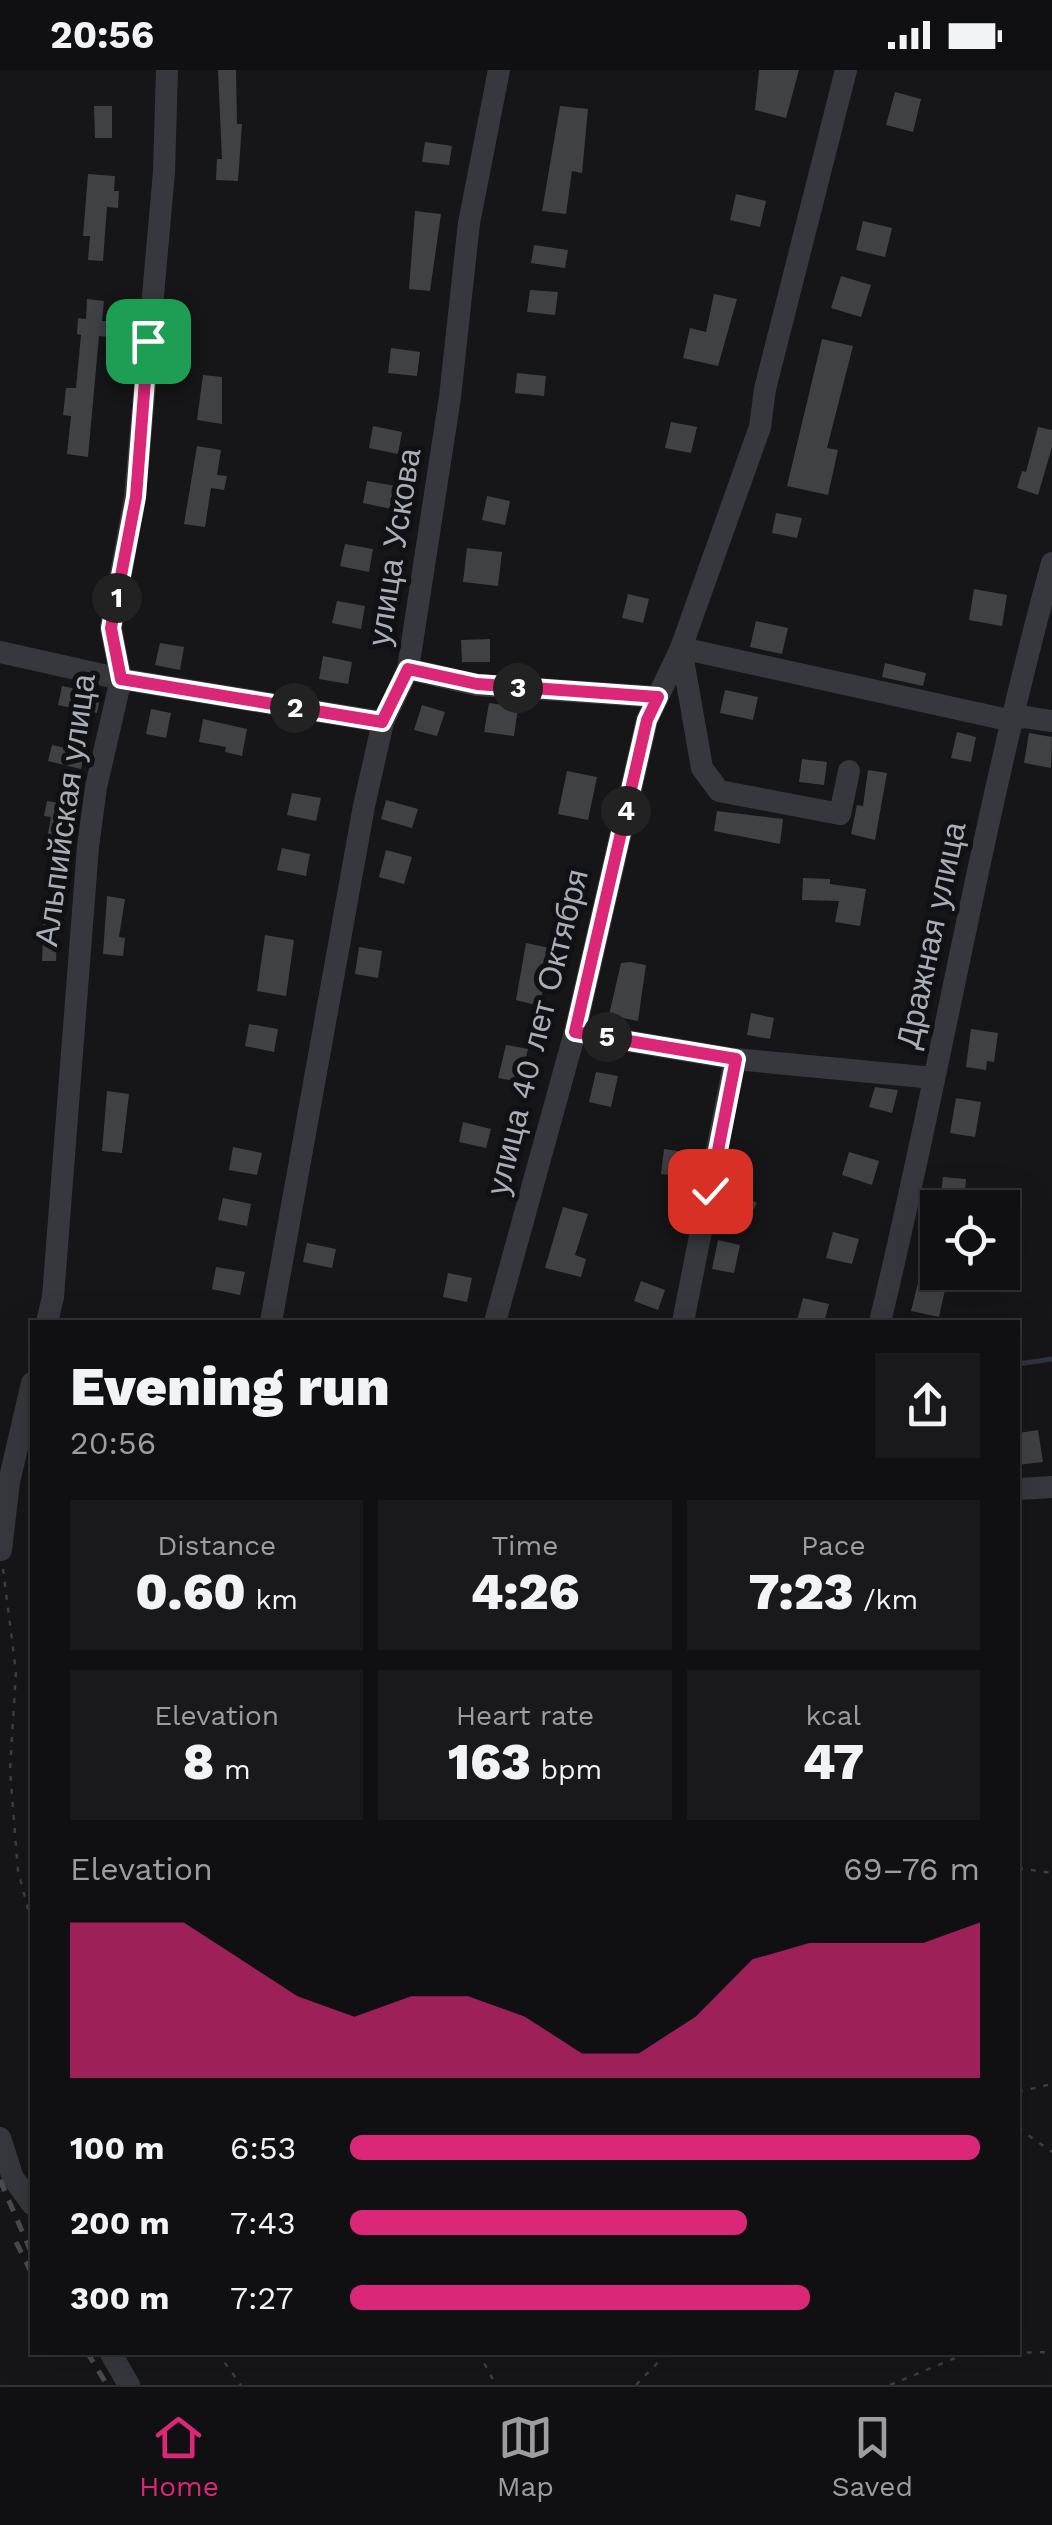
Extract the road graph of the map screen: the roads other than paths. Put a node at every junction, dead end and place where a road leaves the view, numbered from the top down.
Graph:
1 (167, 70) edge
2 (499, 70) edge
3 (846, 70) edge
4 (1052, 563) edge
5 (682, 648) junction
6 (0, 652) edge
7 (408, 669) junction
8 (121, 679) junction
9 (658, 697) junction
10 (1008, 720) junction
11 (1052, 720) edge
12 (382, 722) junction
13 (848, 771) dead end
14 (575, 1032) junction
15 (736, 1059) junction
16 (934, 1078) junction
17 (47, 1320) edge
18 (272, 1320) edge
19 (496, 1320) edge
20 (683, 1320) edge
21 (880, 1320) edge
22 (30, 1392) edge
23 (1052, 1487) edge
24 (1020, 1489) edge
25 (1, 1550) edge
26 (0, 2138) edge
27 (30, 2201) edge
28 (112, 2355) edge
29 (129, 2385) edge

1 - 8 street, Альпийская улица
2 - 7 street, улица Ускова
3 - 5 street, улица 40 лет Октября
4 - 10 street, Дражная улица
5 - 9 street, улица 40 лет Октября
5 - 10 street
5 - 13 street
6 - 8 street
7 - 9 street
7 - 12 street, улица Ускова
8 - 12 street
8 - 17 street, Альпийская улица
9 - 14 street, улица 40 лет Октября
10 - 11 street
10 - 16 street, Дражная улица
12 - 18 street, улица Ускова
14 - 15 street
14 - 19 street, улица 40 лет Октября
15 - 16 street
15 - 20 street
16 - 21 street, Дражная улица
22 - 25 street
23 - 24 street
26 - 27 street
28 - 29 street

